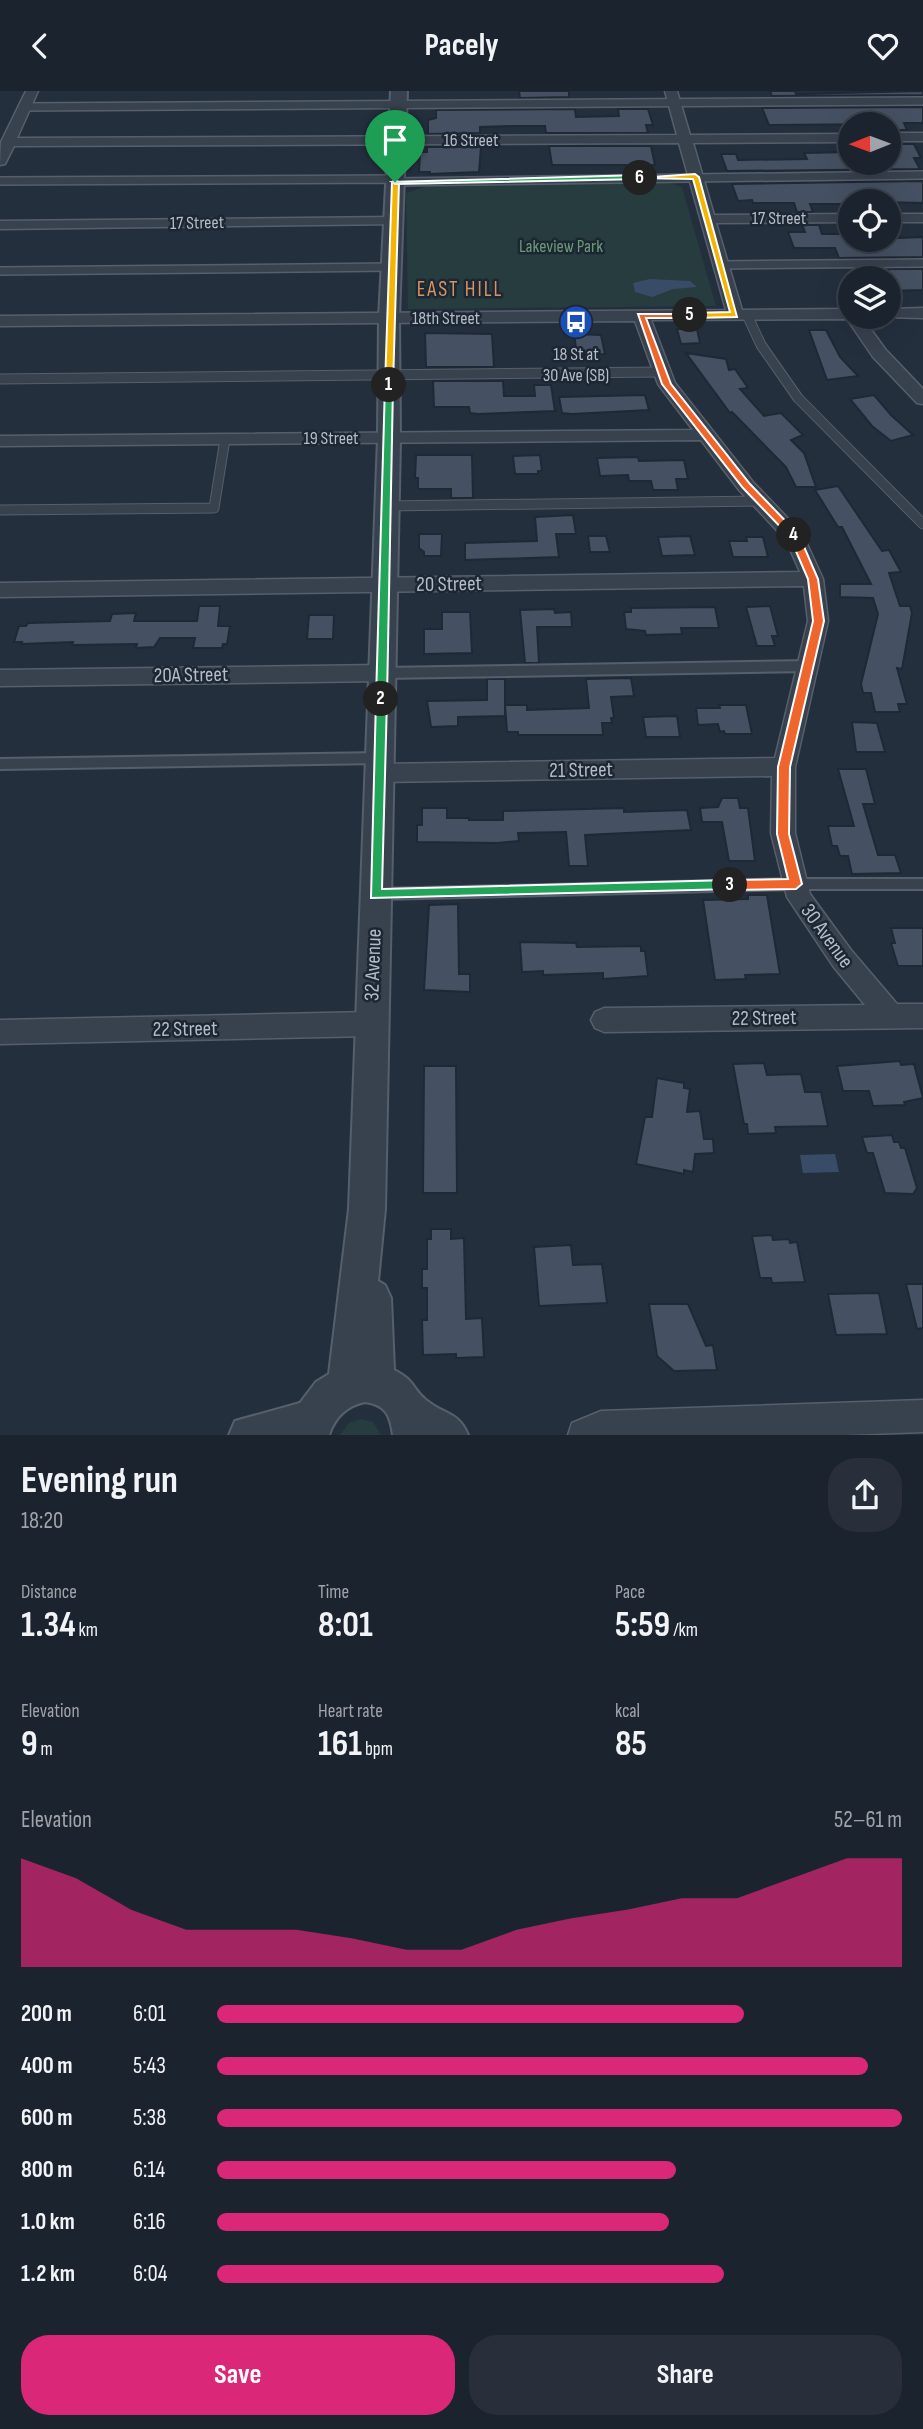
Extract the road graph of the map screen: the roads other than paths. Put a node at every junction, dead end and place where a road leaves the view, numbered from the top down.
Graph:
1 (32, 91) edge
2 (398, 97) edge
3 (672, 97) edge
4 (923, 101) edge
5 (24, 107) junction
6 (901, 137) edge
7 (923, 137) edge
8 (838, 138) edge
9 (686, 139) junction
10 (397, 141) junction
11 (8, 142) junction
12 (0, 160) edge
13 (923, 175) edge
14 (695, 177) junction
15 (0, 181) edge
16 (395, 181) junction
17 (838, 218) edge
18 (901, 218) edge
19 (923, 218) edge
20 (708, 219) junction
21 (394, 221) junction
22 (0, 225) edge
23 (923, 263) edge
24 (721, 265) junction
25 (391, 267) junction
26 (0, 271) edge
27 (923, 313) edge
28 (901, 314) edge
29 (741, 315) junction
30 (838, 315) edge
31 (641, 316) junction
32 (389, 318) junction
33 (0, 321) edge
34 (862, 329) edge
35 (662, 372) junction
36 (389, 374) junction
37 (0, 379) edge
38 (923, 399) edge
39 (705, 435) junction
40 (389, 438) junction
41 (225, 439) junction
42 (0, 441) edge
43 (761, 501) junction
44 (387, 506) junction
45 (0, 510) edge
46 (923, 524) edge
47 (813, 579) junction
48 (384, 585) junction
49 (0, 590) edge
50 (808, 666) junction
51 (382, 673) junction
52 (0, 678) edge
53 (0, 764) edge
54 (379, 765) junction
55 (784, 767) junction
56 (796, 884) junction
57 (923, 884) edge
58 (375, 894) junction
59 (923, 1016) edge
60 (891, 1017) junction
61 (604, 1020) dead end
62 (370, 1024) junction
63 (0, 1032) edge
64 (361, 1383) junction
65 (923, 1416) edge
66 (412, 1424) edge
67 (310, 1428) edge
68 (249, 1435) edge
69 (448, 1435) edge
70 (584, 1435) edge

1 - 5 street
2 - 3 lane
2 - 5 lane
2 - 10 street, 32 Avenue
3 - 4 lane
3 - 9 street
5 - 11 street
6 - 7 street
8 - 9 street, 16 Street
9 - 10 street, 16 Street
9 - 14 street
10 - 11 street, 16 Street
10 - 16 street, 32 Avenue
11 - 12 street
13 - 14 lane
14 - 16 lane
14 - 20 street
15 - 16 lane
16 - 21 street, 32 Avenue
17 - 20 street, 17 Street
18 - 19 street
20 - 24 street
21 - 22 street, 17 Street
21 - 25 street, 32 Avenue
23 - 24 lane
24 - 29 street
25 - 26 lane
25 - 32 street, 32 Avenue
27 - 28 street
29 - 30 street, 18th Street
29 - 31 street, 18th Street
29 - 46 lane
31 - 32 street, 18th Street
31 - 35 street, 30 Avenue
32 - 33 street, 18th Street
32 - 36 street, 32 Avenue
34 - 38 street
35 - 36 lane
35 - 39 street, 30 Avenue
36 - 37 lane
36 - 40 street, 32 Avenue
39 - 40 street, 19 Street
39 - 43 street, 30 Avenue
40 - 41 street, 19 Street
40 - 44 street, 32 Avenue
41 - 42 street, 19 Street
41 - 45 lane
43 - 44 lane
43 - 47 street, 30 Avenue
44 - 48 street, 32 Avenue
47 - 48 street, 20 Street
47 - 50 street, 30 Avenue
48 - 49 street, 20 Street
48 - 51 street, 32 Avenue
50 - 51 lane
50 - 55 street, 30 Avenue
51 - 52 street, 20A Street
51 - 54 street, 32 Avenue
53 - 54 lane
54 - 55 street, 21 Street
54 - 58 street, 32 Avenue
55 - 56 street, 30 Avenue
56 - 57 lane
56 - 58 lane
56 - 60 street, 30 Avenue
58 - 62 street, 32 Avenue
59 - 60 street, 22 Street
60 - 61 street, 22 Street
62 - 63 street, 22 Street
62 - 64 street, 32 Avenue
64 - 66 street
64 - 67 street
65 - 70 street
66 - 69 street
67 - 68 street

